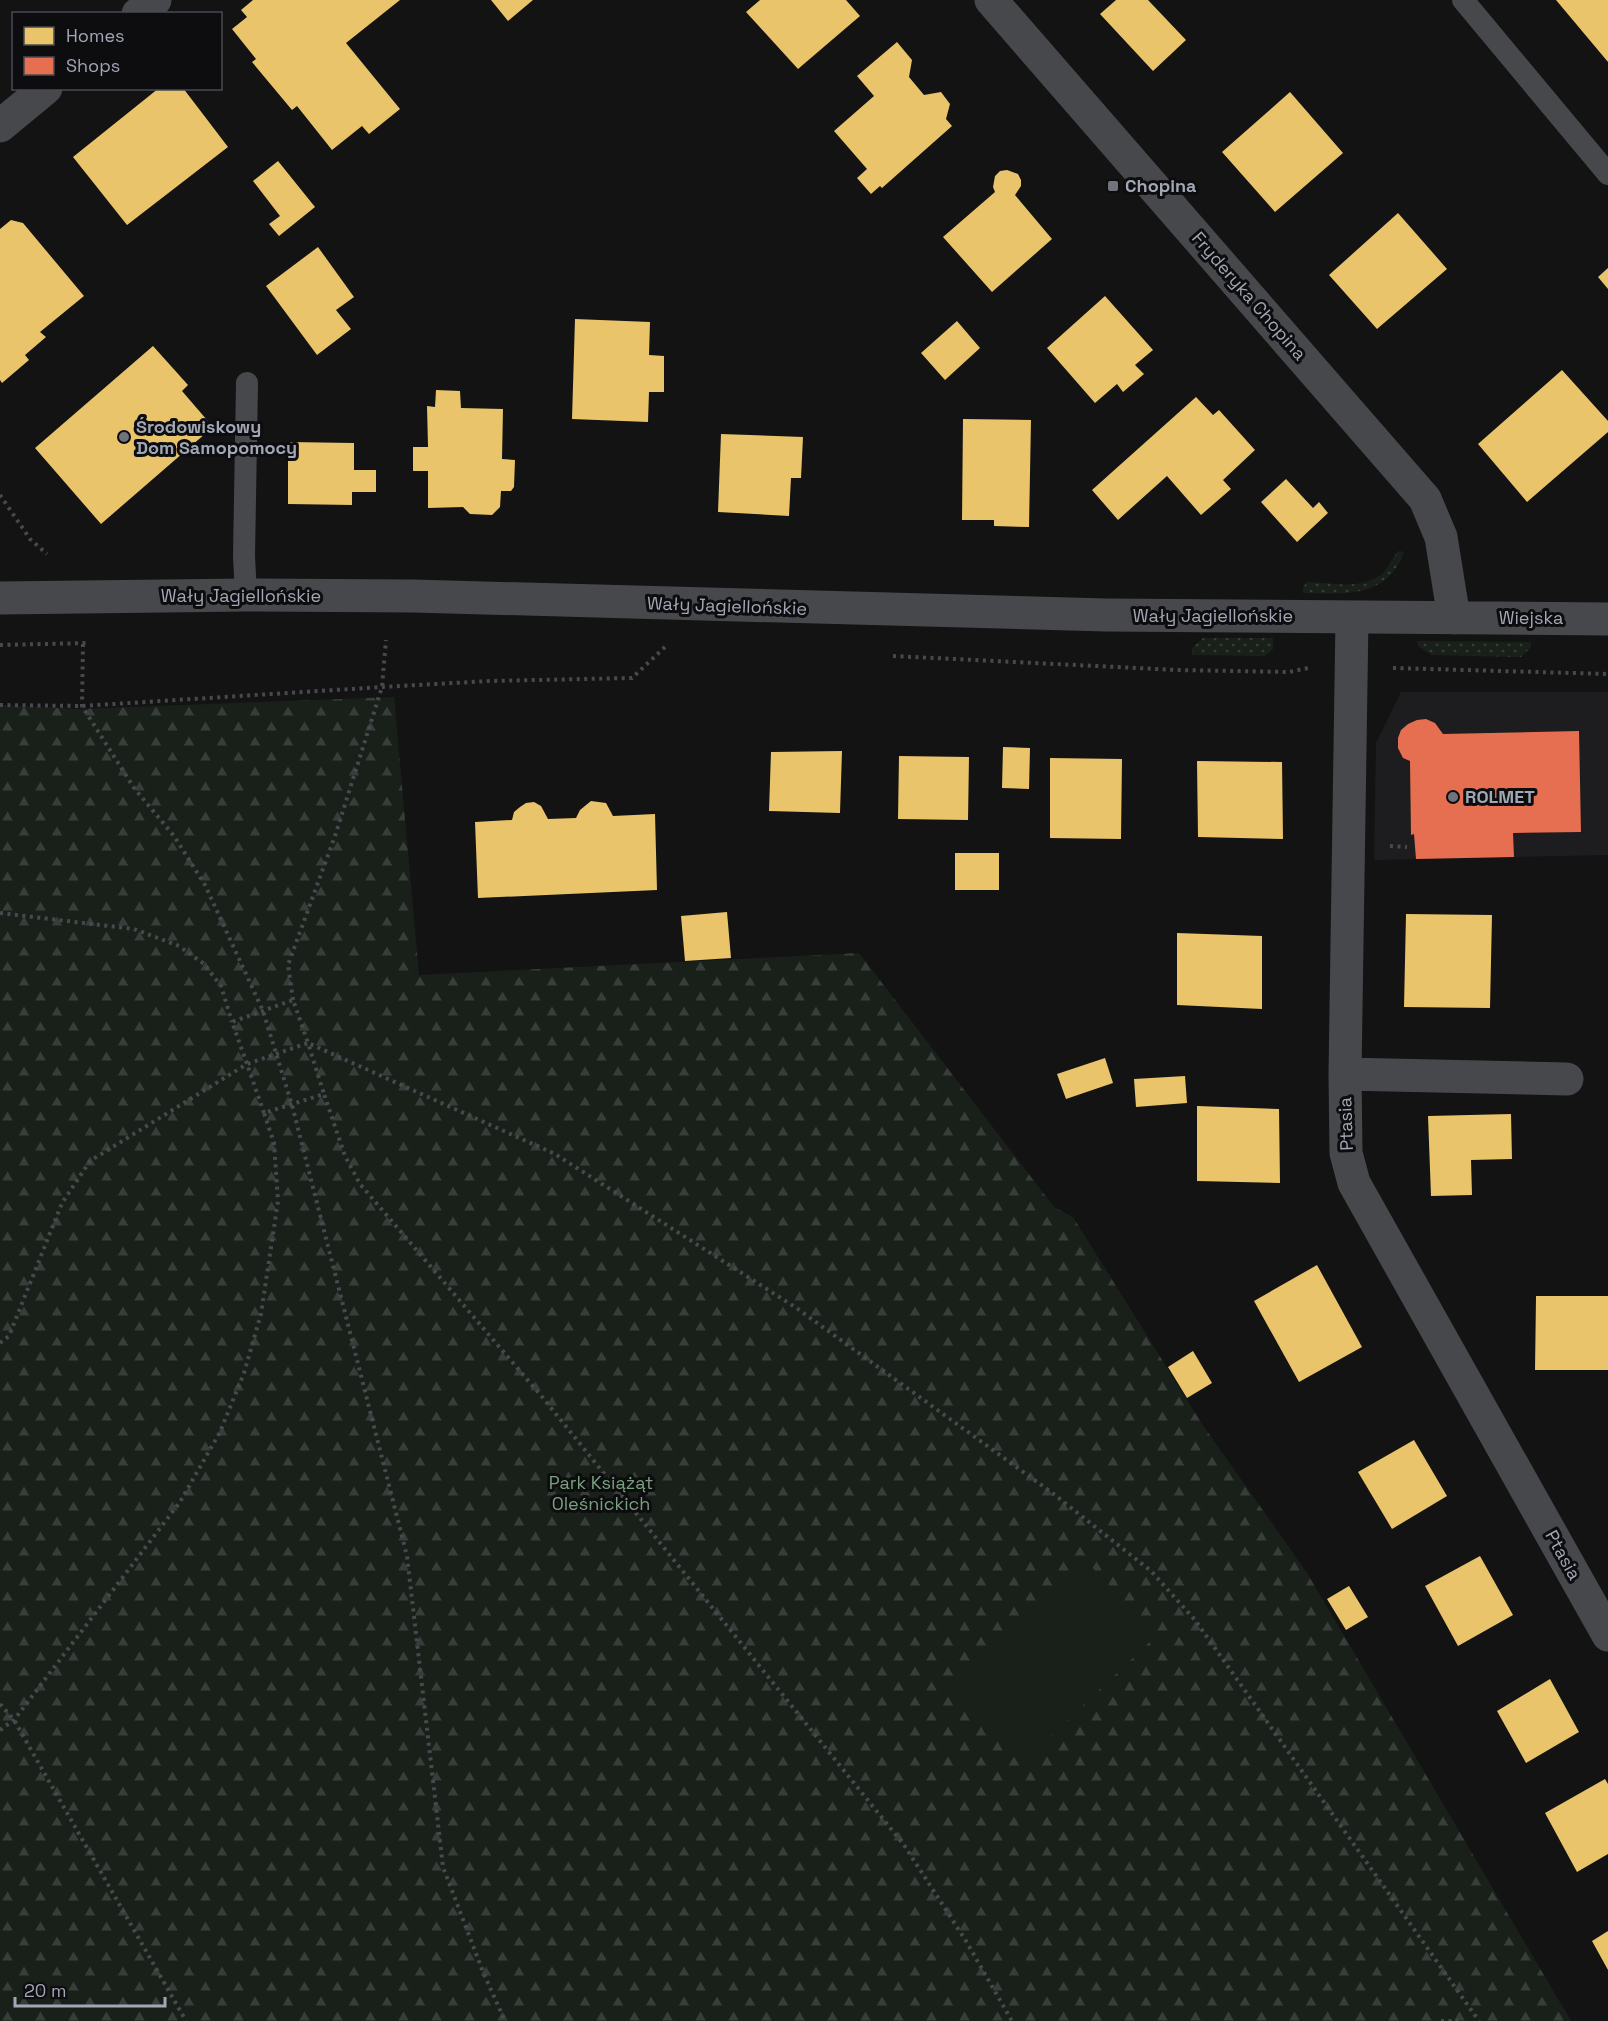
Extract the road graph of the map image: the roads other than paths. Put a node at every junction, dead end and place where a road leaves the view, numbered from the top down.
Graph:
1 (155, 0) edge
2 (992, 0) edge
3 (1463, 0) edge
4 (140, 12) edge
5 (44, 90) edge
6 (0, 126) edge
7 (1608, 174) edge
8 (247, 383) dead end
9 (246, 595) junction
10 (0, 598) edge
11 (1352, 618) junction
12 (1454, 618) junction
13 (1608, 619) edge
14 (1345, 1074) junction
15 (1567, 1078) dead end
16 (1608, 1635) edge

1 - 4 street
2 - 12 street, Fryderyka Chopina
3 - 7 lane
5 - 6 street
8 - 9 lane
9 - 10 street, Wały Jagiellońskie
9 - 11 street, Wały Jagiellońskie
11 - 12 street, Wały Jagiellońskie
11 - 14 street, Ptasia
12 - 13 street, Wiejska
14 - 15 street
14 - 16 street, Ptasia

